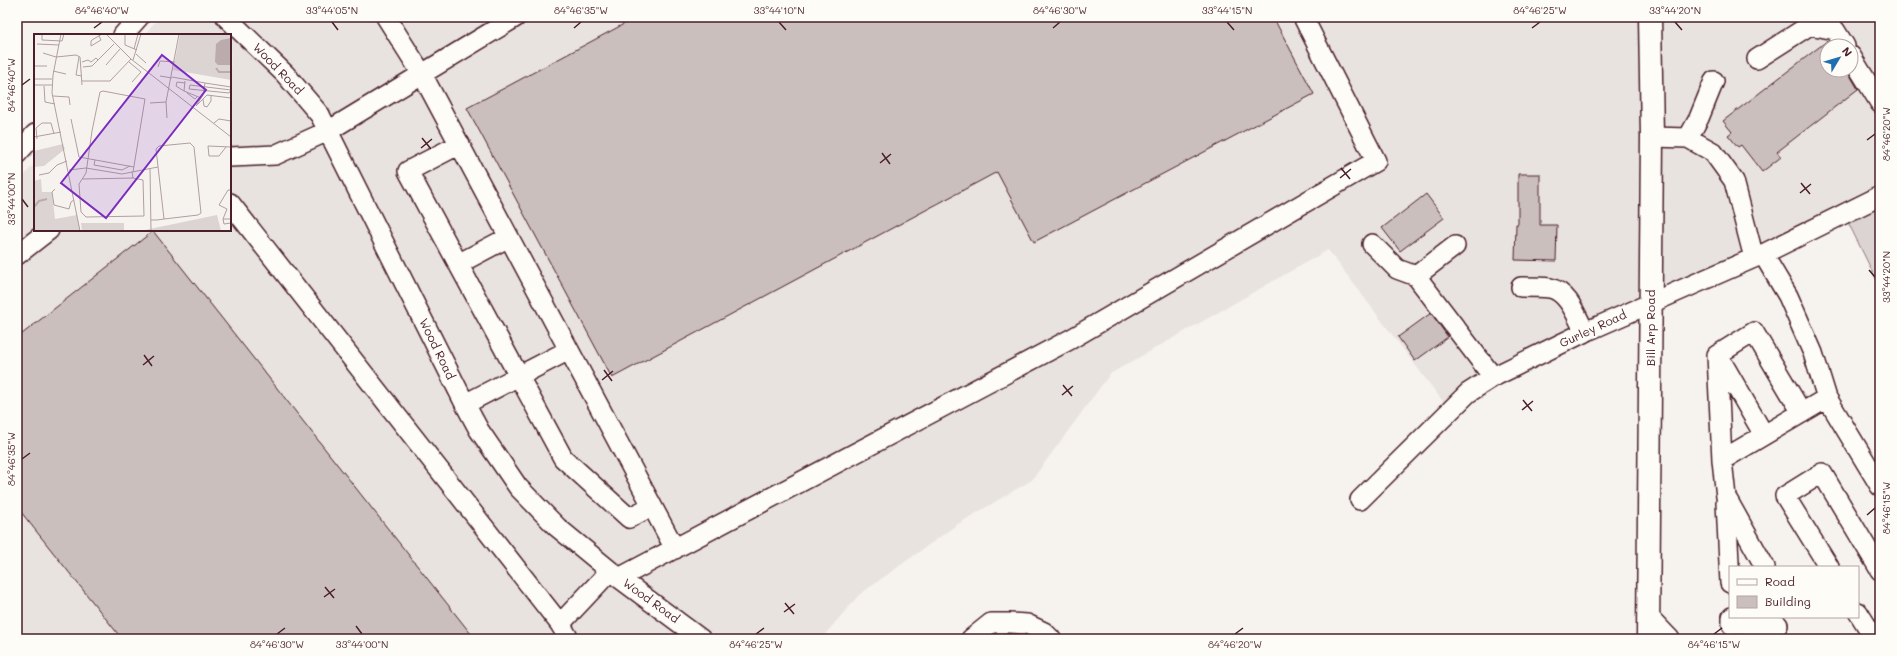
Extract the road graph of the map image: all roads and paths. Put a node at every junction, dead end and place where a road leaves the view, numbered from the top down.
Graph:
1 (139, 17) edge
2 (226, 17) edge
3 (386, 17) edge
4 (516, 17) edge
5 (1303, 17) edge
6 (1650, 17) edge
7 (124, 34) edge
8 (1840, 38) edge
9 (1757, 59) dead end
10 (1859, 69) edge
11 (422, 74) junction
12 (1714, 81) dead end
13 (1880, 104) edge
14 (328, 131) junction
15 (34, 135) edge
16 (1652, 137) junction
17 (1688, 138) junction
18 (460, 144) junction
19 (17, 154) edge
20 (231, 157) edge
21 (1880, 196) edge
22 (231, 204) edge
23 (48, 231) edge
24 (510, 238) junction
25 (1372, 244) dead end
26 (1455, 246) dead end
27 (17, 255) edge
28 (1759, 256) junction
29 (458, 264) junction
30 (1416, 276) junction
31 (1521, 287) dead end
32 (1651, 303) junction
33 (1585, 332) junction
34 (569, 350) junction
35 (1717, 354) junction
36 (518, 376) junction
37 (1493, 377) junction
38 (1827, 398) junction
39 (465, 404) junction
40 (1802, 413) junction
41 (1764, 435) junction
42 (1722, 460) junction
43 (1880, 486) edge
44 (1726, 497) junction
45 (1360, 500) dead end
46 (652, 506) junction
47 (675, 549) junction
48 (1729, 566) edge
49 (1764, 566) edge
50 (1828, 566) edge
51 (1880, 570) edge
52 (615, 574) junction
53 (1859, 614) edge
54 (1649, 617) junction
55 (1732, 618) edge
56 (1778, 627) edge
57 (564, 632) edge
58 (1880, 636) edge
59 (701, 639) edge
60 (971, 639) edge
61 (1051, 639) edge
62 (1648, 639) edge
63 (1670, 639) edge

1 - 7 street
2 - 14 street, Wood Road
3 - 11 street
4 - 11 street
5 - 47 street
6 - 16 main road, Bill Arp Road
8 - 9 street
10 - 13 street
11 - 14 street
11 - 18 street
12 - 17 street
14 - 20 street
14 - 39 street, Wood Road
15 - 19 street
16 - 17 street
16 - 32 main road, Bill Arp Road
17 - 28 street
18 - 24 street
18 - 29 street
21 - 28 street, Gurley Road
22 - 57 street
23 - 27 street
24 - 29 street
24 - 34 street
25 - 30 street
26 - 30 street
28 - 32 street, Gurley Road
28 - 38 street
29 - 36 street
30 - 37 street
31 - 33 street
32 - 33 street, Gurley Road
32 - 54 main road, Bill Arp Road
33 - 37 street, Gurley Road
34 - 36 street
34 - 46 street
35 - 40 street
35 - 41 street
35 - 42 street
36 - 39 street
36 - 46 street
37 - 45 street, Gurley Road
38 - 40 street
38 - 43 street
39 - 52 street, Wood Road
40 - 41 street
41 - 42 street
42 - 44 street
44 - 48 street
44 - 49 street
46 - 47 street
47 - 52 street
50 - 51 street
52 - 57 street
52 - 59 street, Wood Road
53 - 58 street
54 - 62 main road, Bill Arp Road
54 - 63 street
55 - 56 street
60 - 61 street

